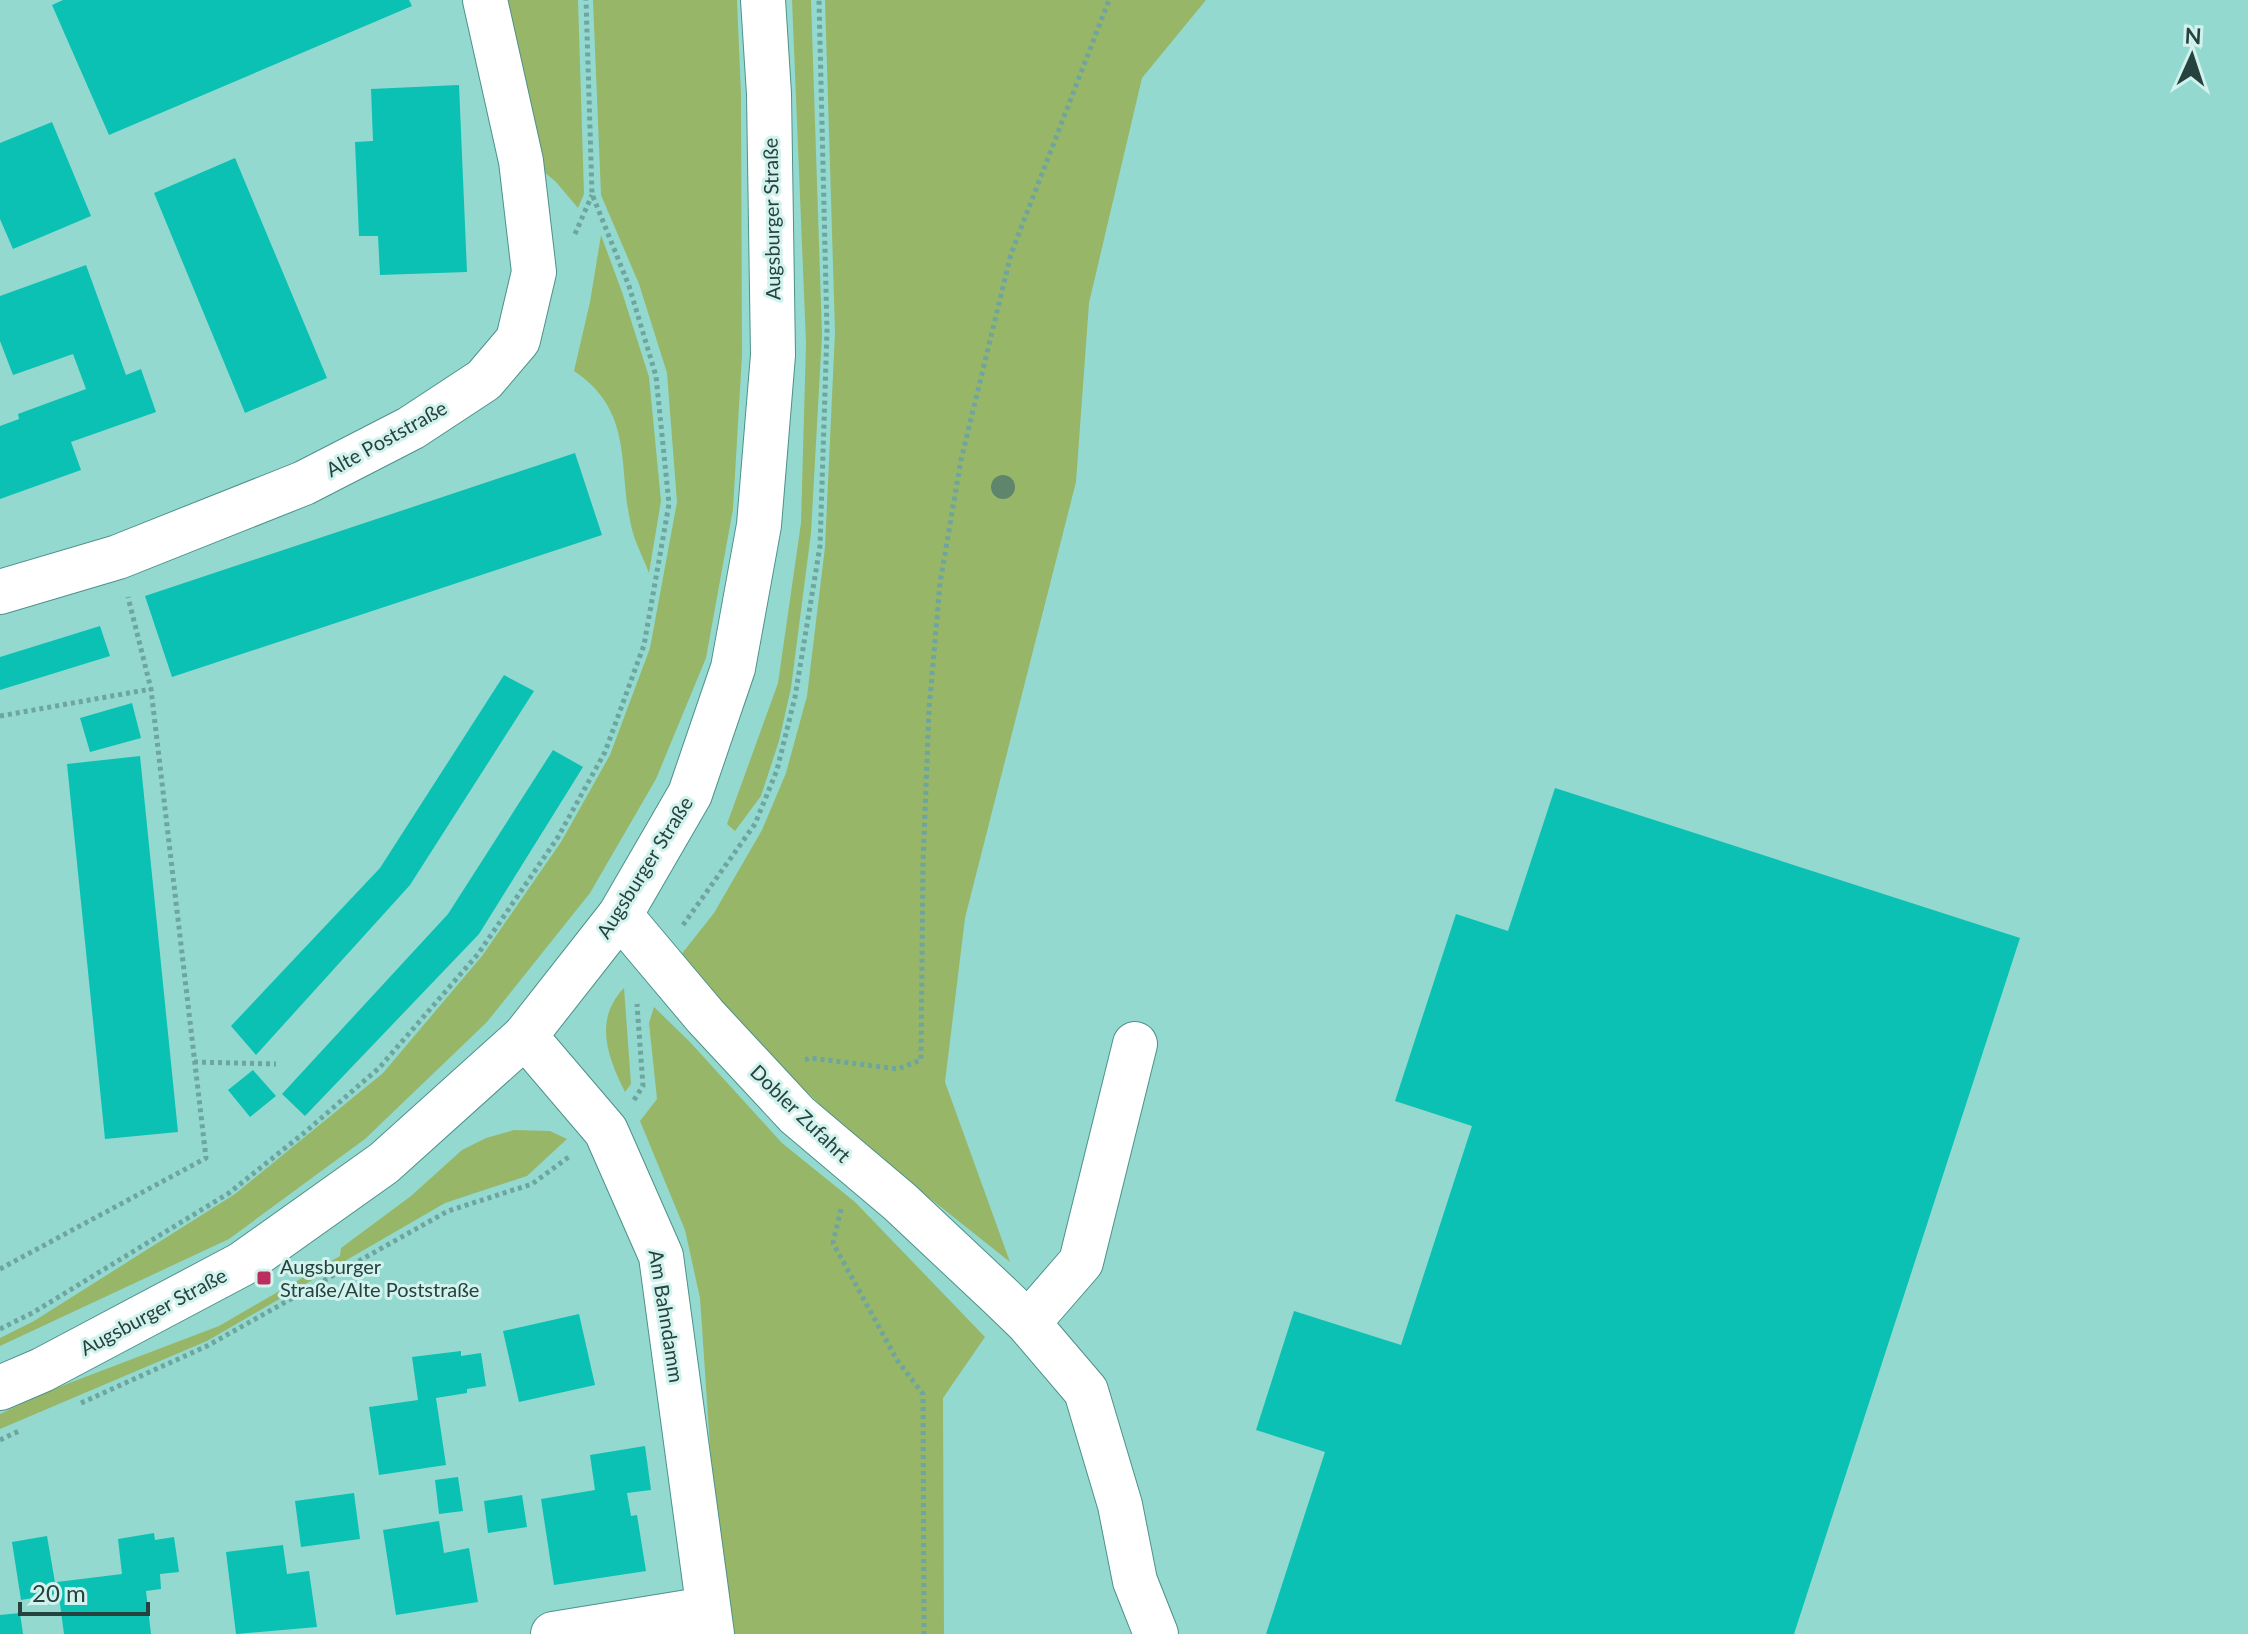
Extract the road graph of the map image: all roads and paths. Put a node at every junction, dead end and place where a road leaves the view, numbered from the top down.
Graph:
1 (485, 0) edge
2 (586, 0) edge
3 (763, 0) edge
4 (1109, 0) edge
5 (118, 557) junction
6 (0, 592) edge
7 (151, 689) junction
8 (0, 716) edge
9 (620, 915) junction
10 (525, 1036) junction
11 (1135, 1044) dead end
12 (194, 1062) junction
13 (276, 1064) dead end
14 (765, 1081) junction
15 (606, 1131) junction
16 (852, 1161) junction
17 (0, 1269) edge
18 (1013, 1309) junction
19 (0, 1329) edge
20 (0, 1388) edge
21 (69, 1408) dead end
22 (28, 1427) dead end
23 (0, 1440) edge
24 (710, 1622) edge
25 (553, 1634) edge
26 (924, 1634) edge
27 (1156, 1634) edge

1 - 5 main road, Alte Poststraße
2 - 19 path
3 - 9 main road, Augsburger Straße
4 - 14 path
5 - 6 main road, Alte Poststraße
5 - 7 path
7 - 8 path
7 - 12 path
9 - 10 main road, Augsburger Straße
9 - 14 main road, Dobler Zufahrt
10 - 15 main road, Am Bahndamm
10 - 20 main road, Augsburger Straße
11 - 18 main road
12 - 13 path
12 - 17 path
14 - 16 main road, Dobler Zufahrt
15 - 21 path
15 - 24 main road, Am Bahndamm
16 - 18 main road, Dobler Zufahrt
16 - 26 path
18 - 27 main road, Dobler Zufahrt
22 - 23 path
24 - 25 main road

